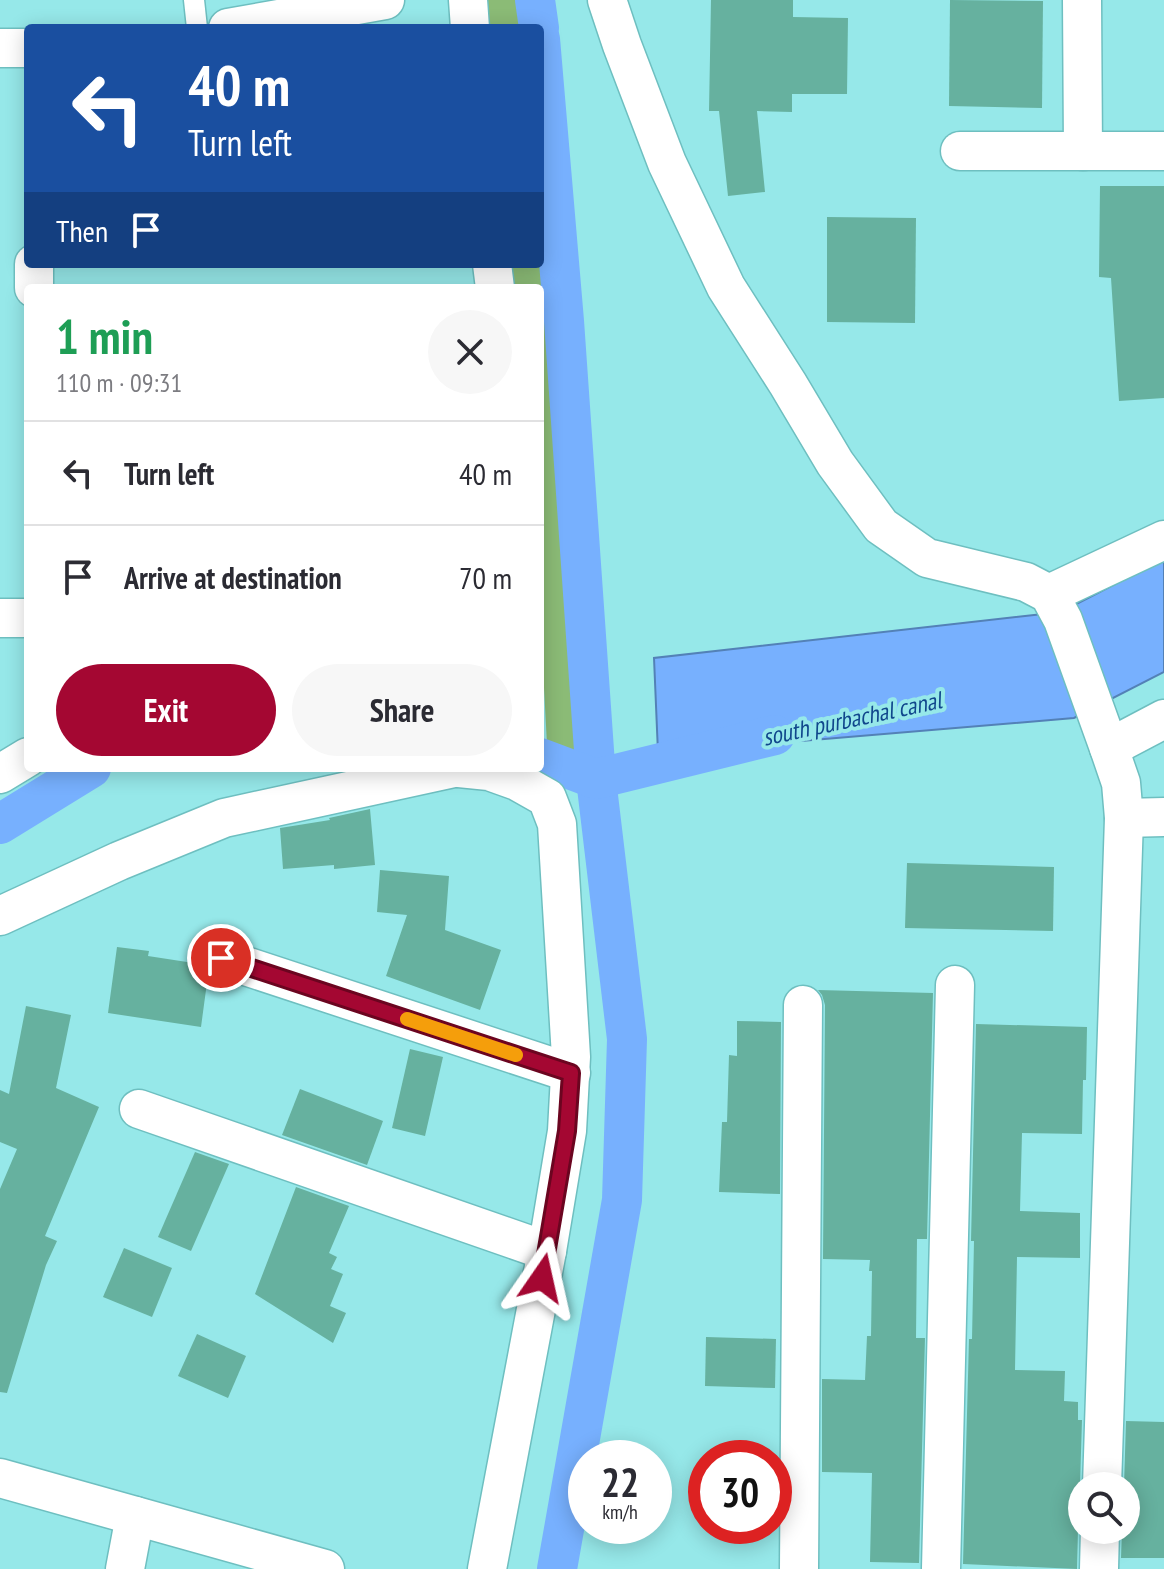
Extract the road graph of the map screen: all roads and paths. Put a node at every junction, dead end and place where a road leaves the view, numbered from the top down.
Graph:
1 (194, 0) edge
2 (385, 0) edge
3 (468, 0) edge
4 (607, 0) edge
5 (1082, 0) edge
6 (197, 24) edge
7 (255, 24) edge
8 (470, 24) edge
9 (0, 48) edge
10 (24, 48) edge
11 (960, 151) dead end
12 (1083, 151) junction
13 (1164, 151) edge
14 (1164, 540) edge
15 (1056, 607) junction
16 (0, 618) edge
17 (24, 618) edge
18 (1164, 719) edge
19 (1109, 748) junction
20 (24, 759) edge
21 (437, 772) edge
22 (492, 772) edge
23 (0, 774) edge
24 (543, 777) edge
25 (1164, 817) edge
26 (1124, 818) junction
27 (0, 916) edge
28 (221, 958) dead end
29 (955, 985) dead end
30 (803, 1005) dead end
31 (571, 1073) junction
32 (139, 1109) dead end
33 (547, 1251) junction
34 (1102, 1472) edge
35 (0, 1478) edge
36 (135, 1516) junction
37 (1100, 1544) edge
38 (309, 1567) edge
39 (125, 1569) edge
40 (487, 1569) edge
41 (799, 1569) edge
42 (941, 1569) edge
43 (1099, 1569) edge

1 - 6 lane
2 - 7 street
3 - 8 street
4 - 15 street
5 - 12 street
9 - 10 street
11 - 12 street
12 - 13 street
14 - 15 street
15 - 19 street
16 - 17 street
18 - 19 street
19 - 26 street
20 - 23 street
21 - 27 street
22 - 24 street
24 - 31 street
25 - 26 street
26 - 34 street
28 - 31 street
29 - 42 street
30 - 41 street
31 - 33 street
32 - 33 street
33 - 40 street
35 - 36 street
36 - 38 street
36 - 39 street
37 - 43 street

